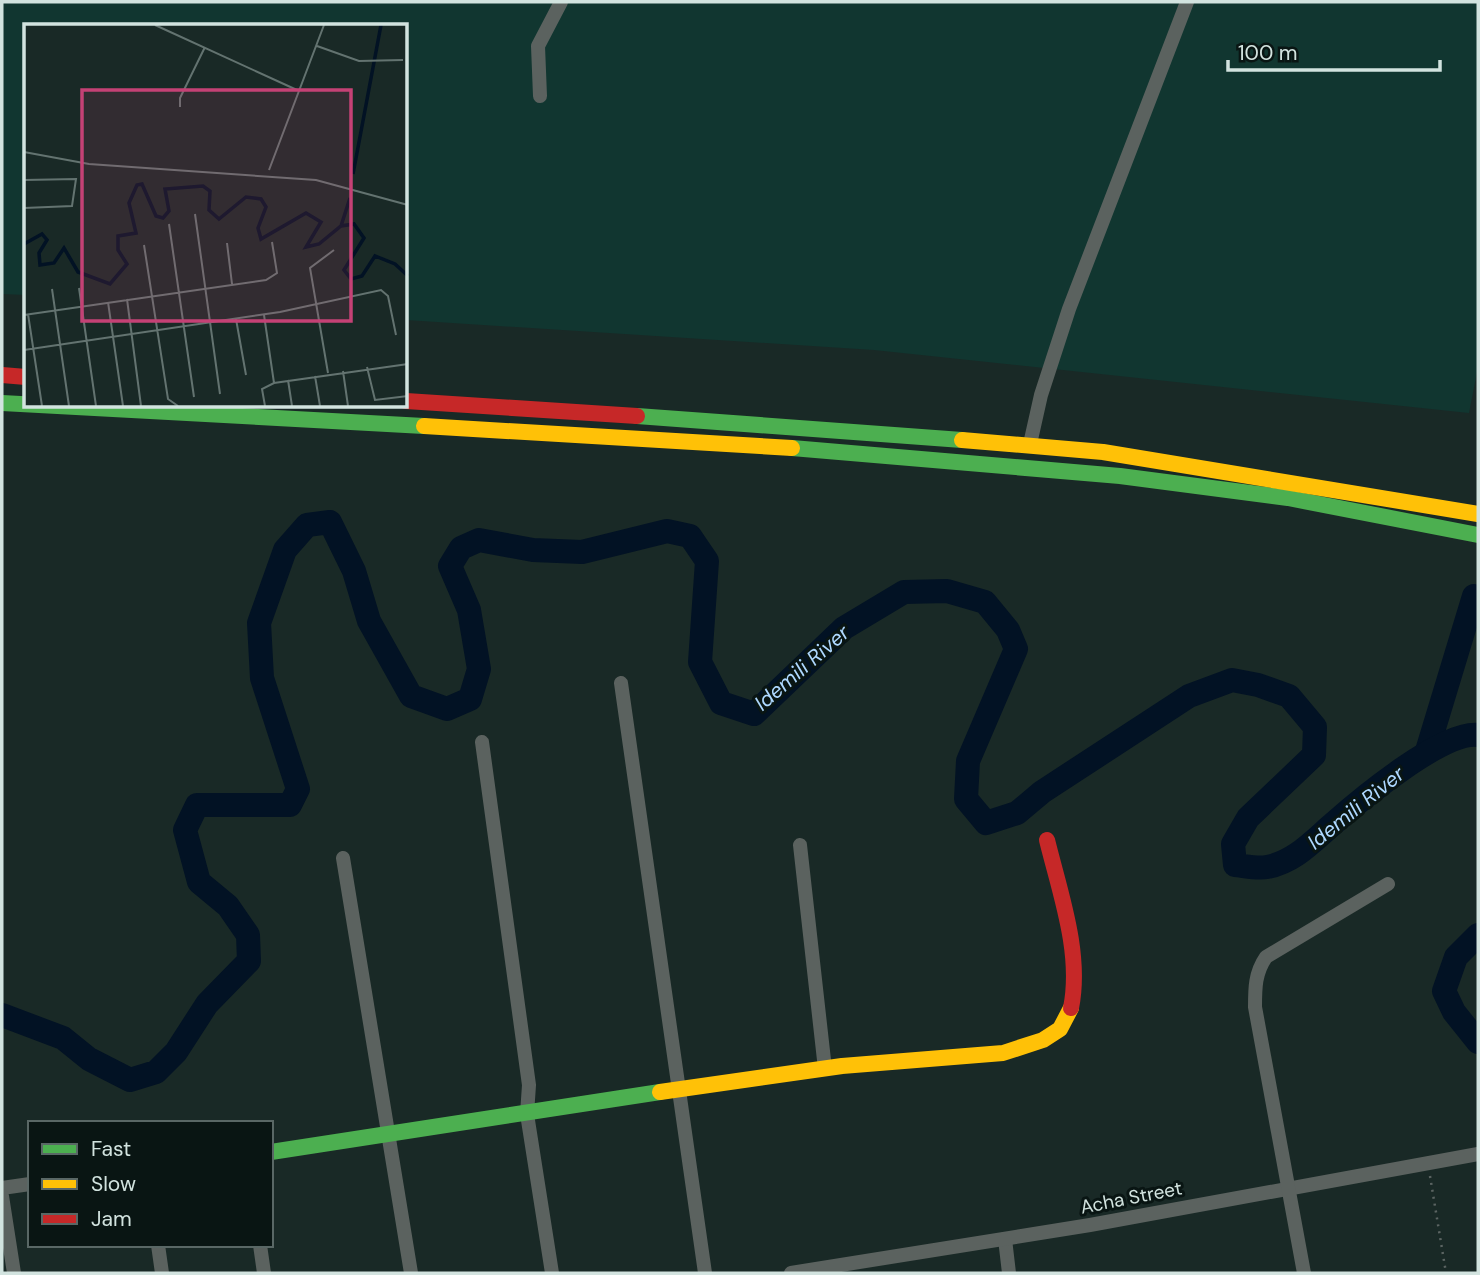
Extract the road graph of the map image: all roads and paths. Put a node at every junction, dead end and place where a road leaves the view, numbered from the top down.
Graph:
1 (561, 2) edge
2 (1185, 2) edge
3 (540, 96) dead end
4 (2, 375) edge
5 (24, 377) edge
6 (408, 401) edge
7 (2, 404) edge
8 (24, 405) edge
9 (76, 408) edge
10 (1030, 444) junction
11 (1478, 514) edge
12 (1478, 535) edge
13 (621, 683) dead end
14 (482, 742) dead end
15 (1048, 840) dead end
16 (800, 845) dead end
17 (342, 858) dead end
18 (1388, 884) dead end
19 (825, 1069) junction
20 (681, 1089) junction
21 (527, 1114) junction
22 (389, 1137) junction
23 (273, 1152) edge
24 (1478, 1154) edge
25 (1428, 1163) junction
26 (28, 1184) edge
27 (1289, 1186) junction
28 (2, 1188) edge
29 (2, 1196) edge
30 (1005, 1239) junction
31 (158, 1247) edge
32 (260, 1247) edge
33 (852, 1269) edge
34 (15, 1273) edge
35 (162, 1273) edge
36 (264, 1273) edge
37 (411, 1273) edge
38 (552, 1273) edge
39 (705, 1273) edge
40 (791, 1273) edge
41 (1009, 1273) edge
42 (1304, 1273) edge
43 (1446, 1273) edge

1 - 3 street
2 - 10 street
4 - 5 main road
6 - 10 main road
7 - 8 main road
9 - 12 main road
10 - 11 main road
13 - 20 street
14 - 21 street
15 - 19 main road
16 - 19 street
17 - 22 street
18 - 27 street
19 - 20 main road
20 - 21 main road
20 - 39 street
21 - 22 main road
21 - 38 street
22 - 23 main road
22 - 37 street
24 - 25 street, Acha Street
25 - 27 street, Acha Street
25 - 43 path
26 - 28 street
27 - 30 street, Acha Street
27 - 42 street
29 - 34 street
30 - 33 street, Acha Street
30 - 41 street
31 - 35 street
32 - 36 street
33 - 40 street, Acha Street

